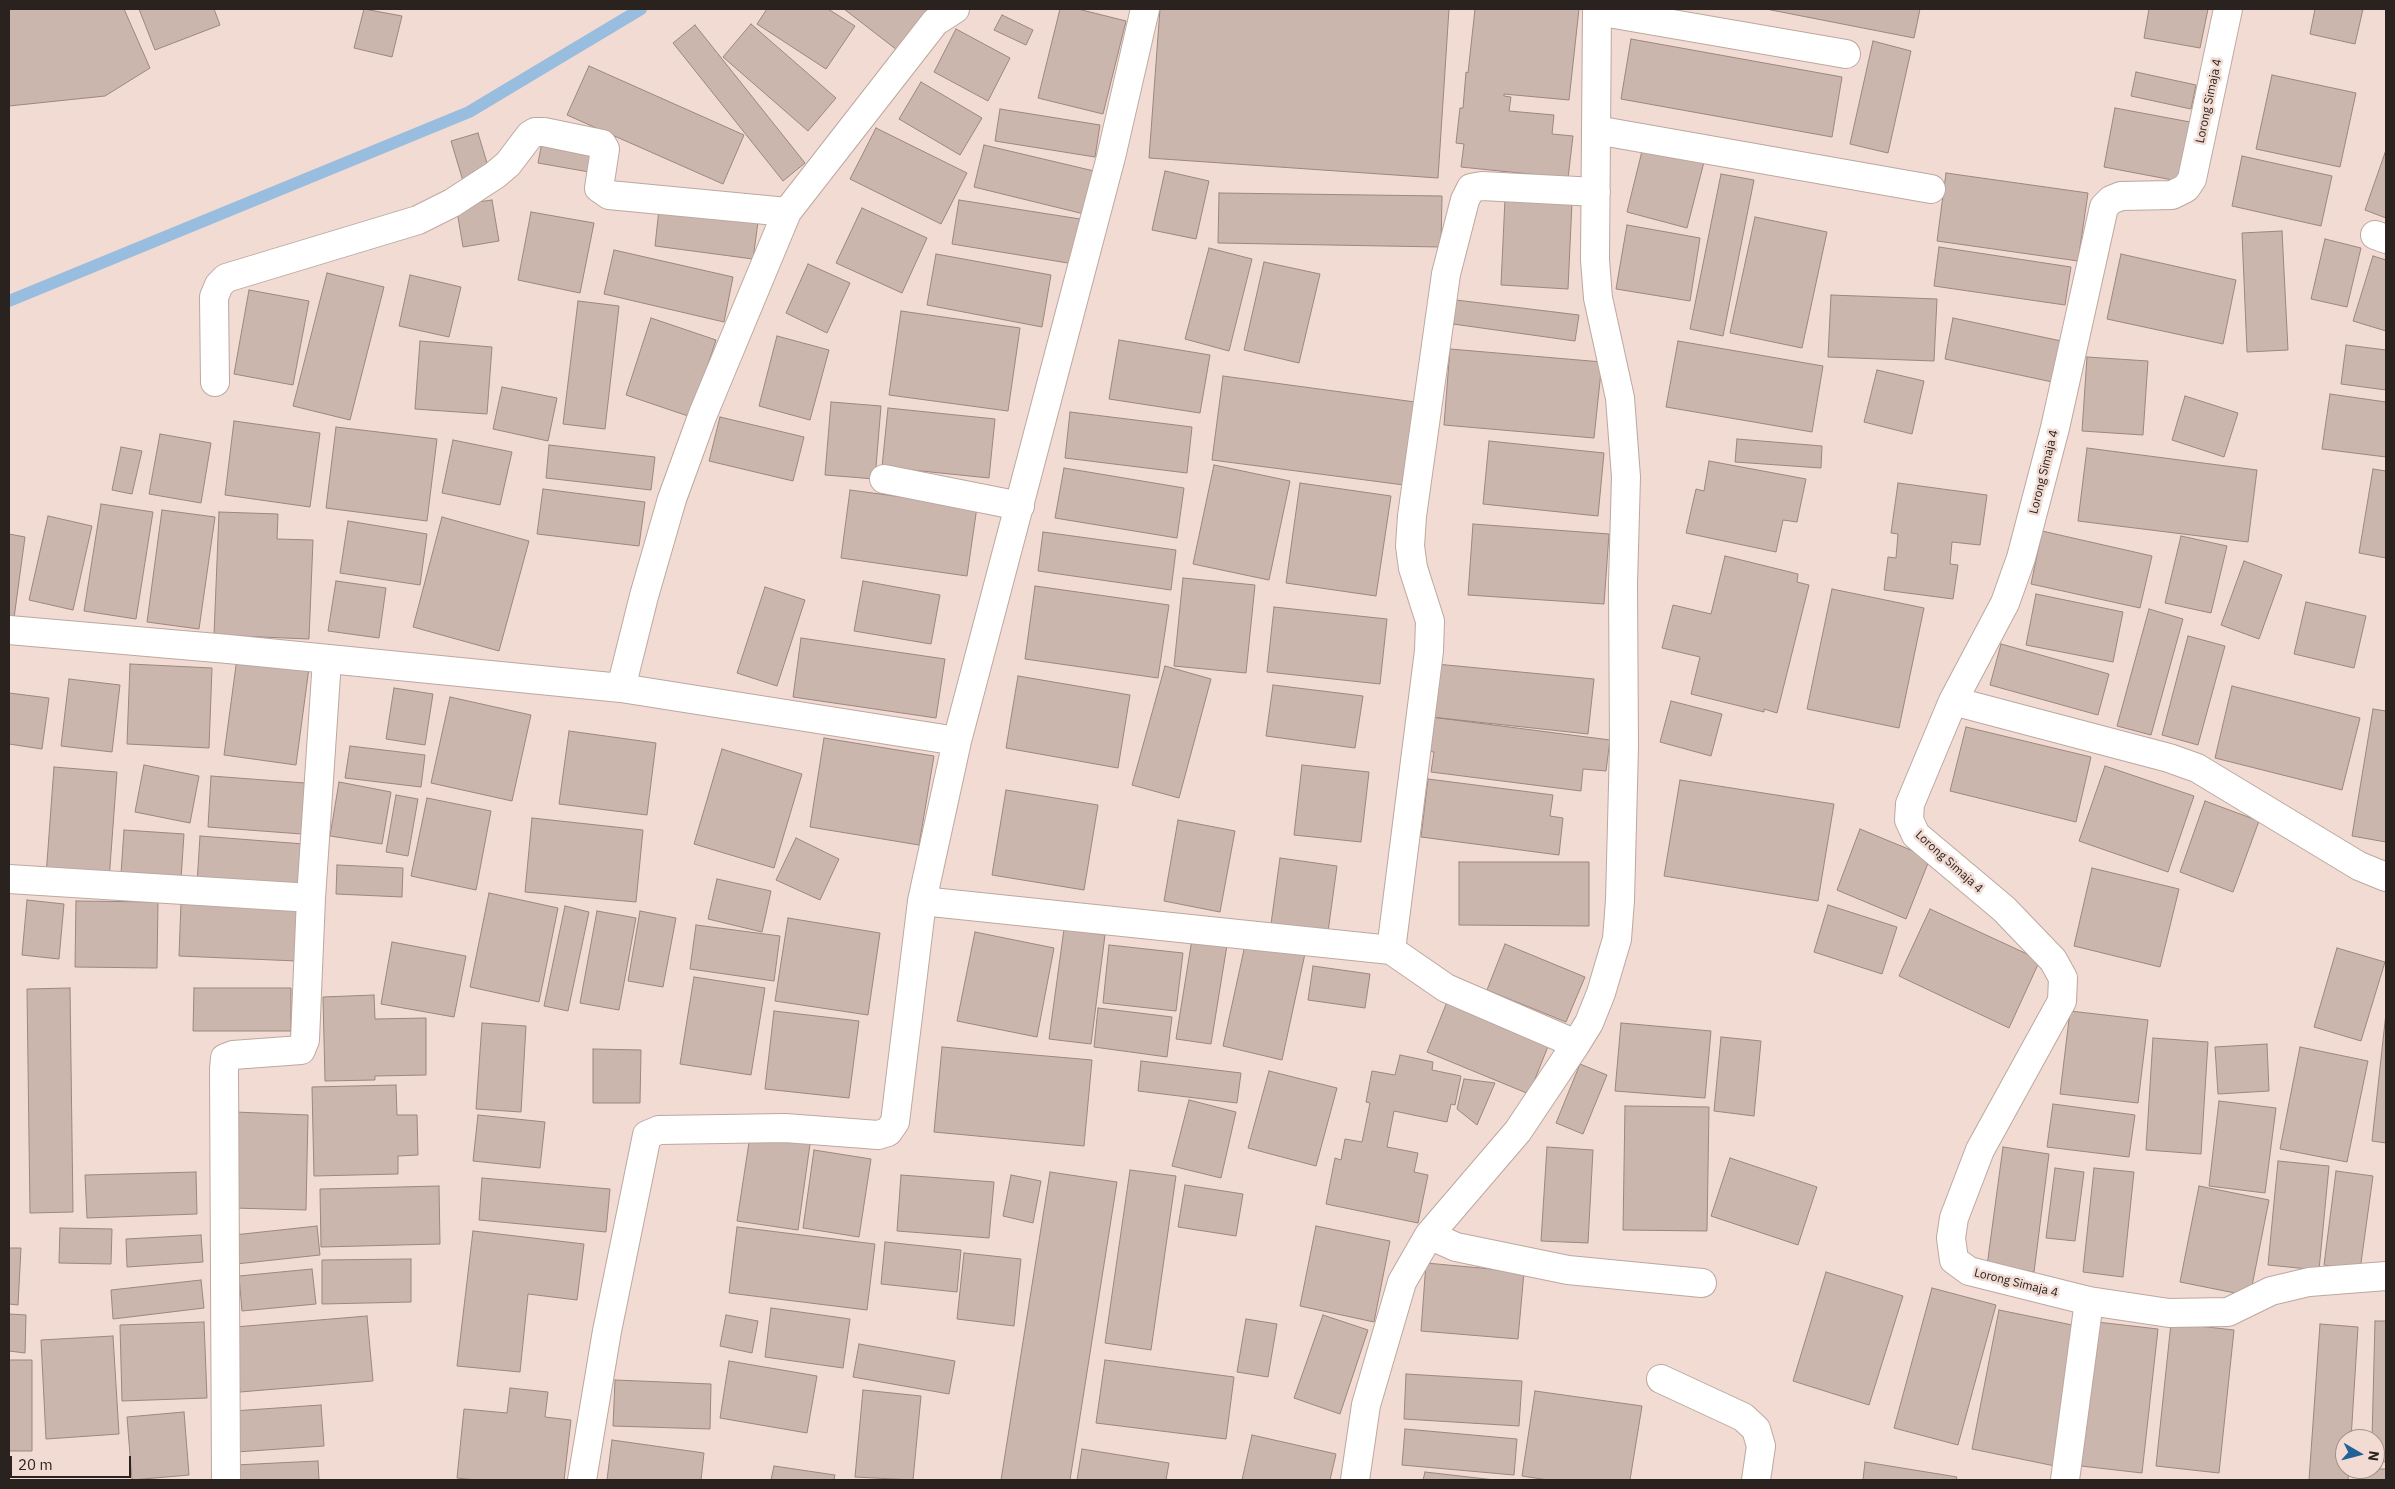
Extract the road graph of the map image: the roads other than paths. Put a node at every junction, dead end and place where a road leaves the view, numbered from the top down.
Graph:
1 (956, 9) edge
2 (1145, 9) edge
3 (2228, 9) edge
4 (1597, 10) edge
5 (1846, 54) dead end
6 (1596, 130) junction
7 (1931, 190) dead end
8 (1596, 192) junction
9 (787, 212) junction
10 (214, 382) dead end
11 (884, 479) dead end
12 (1020, 506) junction
13 (9, 630) edge
14 (327, 660) junction
15 (621, 688) junction
16 (1953, 701) junction
17 (957, 741) junction
18 (2386, 877) edge
19 (9, 879) edge
20 (311, 898) junction
21 (922, 901) junction
22 (1391, 950) junction
23 (1576, 1044) junction
24 (1429, 1235) junction
25 (2386, 1276) edge
26 (1702, 1283) dead end
27 (2089, 1301) junction
28 (1661, 1379) dead end
29 (226, 1480) edge
30 (582, 1480) edge
31 (1354, 1480) edge
32 (1756, 1480) edge
33 (2065, 1480) edge

1 - 9 street
2 - 12 street
3 - 16 street, Lorong Simaja 4
4 - 5 street
4 - 6 street
6 - 7 street
6 - 8 street
8 - 22 street
8 - 23 street
9 - 10 street
9 - 15 street
11 - 12 street
12 - 17 street
13 - 14 street
14 - 15 street
14 - 20 street
15 - 17 street
16 - 18 street
16 - 27 street, Lorong Simaja 4
17 - 21 street
19 - 20 street
20 - 29 street
21 - 22 street
21 - 30 street
22 - 23 street
23 - 24 street
24 - 26 street
24 - 31 street
25 - 27 street, Lorong Simaja 4
27 - 33 street
28 - 32 street

